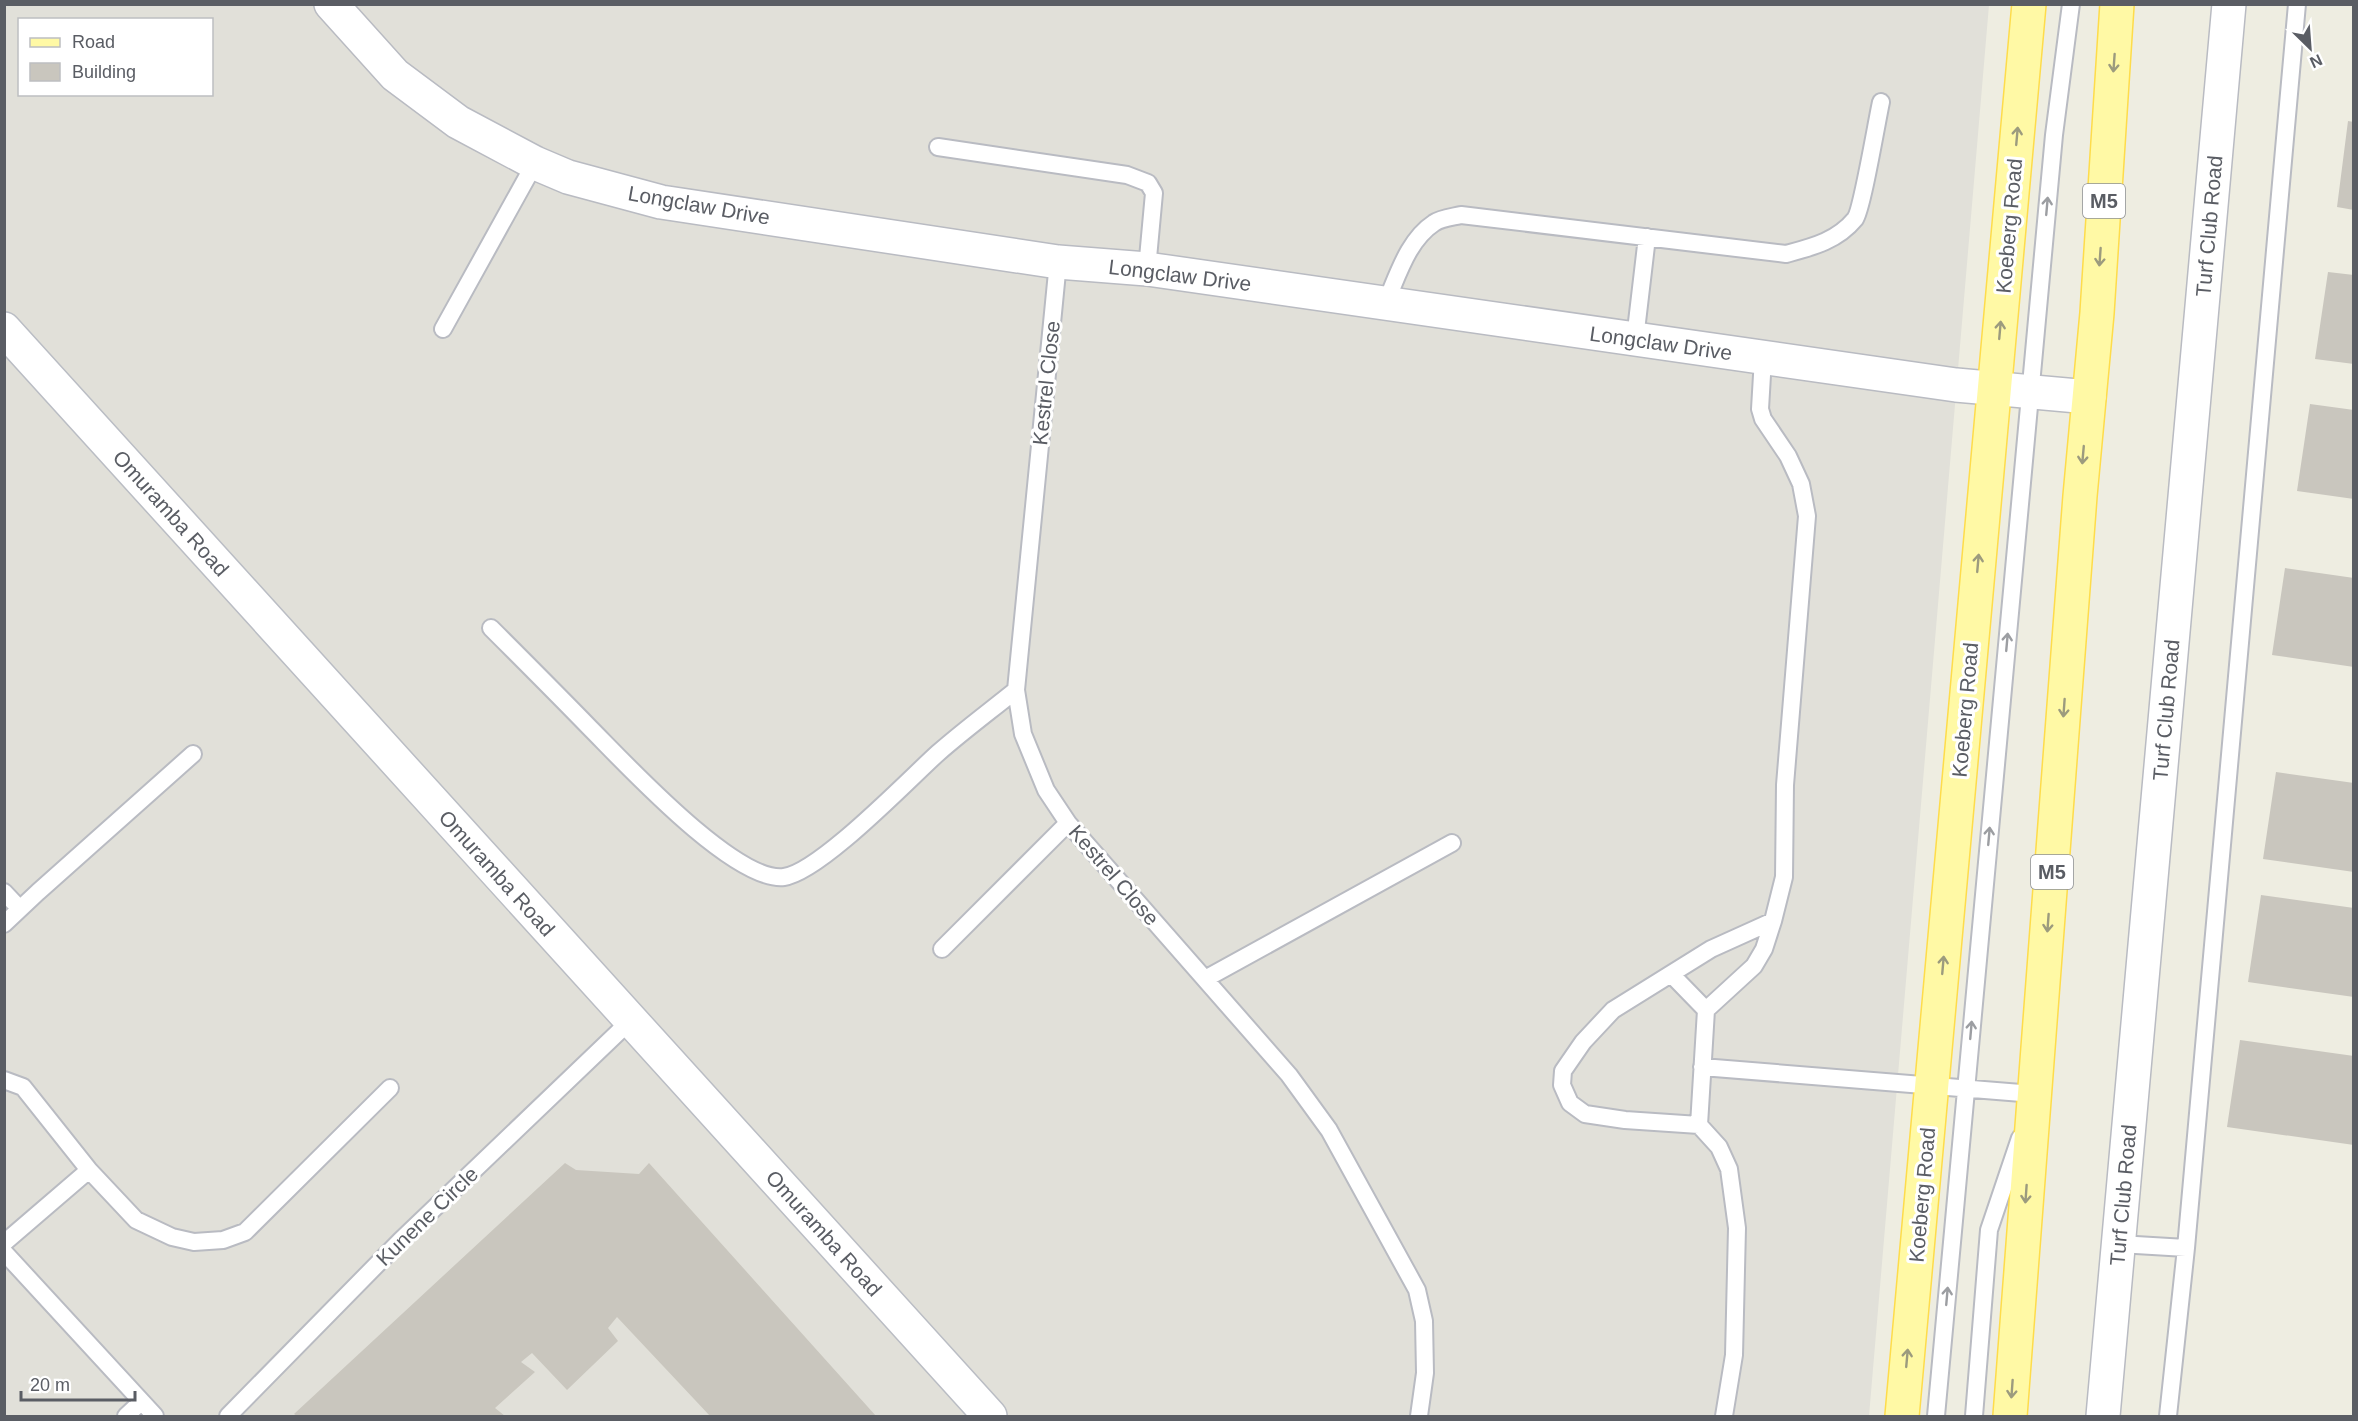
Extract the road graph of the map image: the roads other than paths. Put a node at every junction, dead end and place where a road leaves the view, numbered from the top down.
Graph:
1 (331, 4) edge
2 (2029, 4) edge
3 (2071, 4) edge
4 (2118, 4) edge
5 (2229, 4) edge
6 (2297, 4) edge
7 (1881, 102) dead end
8 (938, 147) dead end
9 (535, 163) junction
10 (1647, 237) junction
11 (1058, 262) junction
12 (1147, 269) junction
13 (1386, 302) junction
14 (4, 329) edge
15 (443, 329) dead end
16 (1635, 339) junction
17 (1763, 358) junction
18 (1994, 389) junction
19 (2030, 391) junction
20 (2089, 397) junction
21 (491, 628) dead end
22 (1016, 690) junction
23 (193, 754) dead end
24 (1068, 823) junction
25 (1452, 843) dead end
26 (4, 892) edge
27 (20, 909) junction
28 (1773, 921) junction
29 (4, 924) edge
30 (942, 949) dead end
31 (1671, 974) junction
32 (1205, 979) junction
33 (1706, 1010) junction
34 (630, 1021) junction
35 (1702, 1066) junction
36 (4, 1080) edge
37 (1932, 1086) junction
38 (390, 1088) dead end
39 (1966, 1088) junction
40 (2034, 1094) junction
41 (1699, 1125) junction
42 (88, 1170) junction
43 (4, 1243) edge
44 (2119, 1244) junction
45 (2187, 1248) junction
46 (4, 1252) edge
47 (141, 1402) junction
48 (126, 1416) edge
49 (155, 1416) edge
50 (228, 1416) edge
51 (990, 1416) edge
52 (1419, 1416) edge
53 (1724, 1416) edge
54 (1902, 1416) edge
55 (1936, 1416) edge
56 (1974, 1416) edge
57 (2010, 1416) edge
58 (2103, 1416) edge
59 (2168, 1416) edge

1 - 9 street, Longclaw Drive
18 -> 2 main road, Koeberg Road
19 -> 3 lane
4 -> 20 main road, M5
5 - 44 street, Turf Club Road
6 - 45 lane
7 - 10 lane
8 - 12 lane
9 - 11 street, Longclaw Drive
9 - 15 lane
10 - 13 lane
10 - 16 lane
11 - 12 street, Longclaw Drive
11 - 22 lane, Kestrel Close
12 - 13 street, Longclaw Drive
13 - 16 street, Longclaw Drive
14 - 34 street, Omuramba Road
16 - 17 street, Longclaw Drive
17 - 18 street, Longclaw Drive
17 - 28 lane
18 - 19 street, Longclaw Drive
37 -> 18 main road, Koeberg Road
19 - 20 street, Longclaw Drive
39 -> 19 lane
20 -> 40 main road, M5
21 - 22 lane
22 - 24 lane, Kestrel Close
23 - 27 lane
24 - 30 lane
24 - 32 lane, Kestrel Close
25 - 32 lane
26 - 27 lane
27 - 29 lane
28 - 31 lane
28 - 33 lane
31 - 33 lane
31 - 41 lane
32 - 52 lane, Kestrel Close
33 - 35 lane
34 - 50 lane, Kunene Circle
34 - 51 street, Omuramba Road
35 - 37 lane
35 - 41 lane
36 - 42 lane
37 - 39 lane
54 -> 37 main road, Koeberg Road
38 - 42 lane
39 - 40 lane
55 -> 39 lane
40 - 56 lane
40 -> 57 main road, M5
41 - 53 lane
42 - 43 lane
44 - 45 lane
44 - 58 street, Turf Club Road
45 - 59 lane
46 - 47 lane
47 - 48 lane
47 - 49 lane

